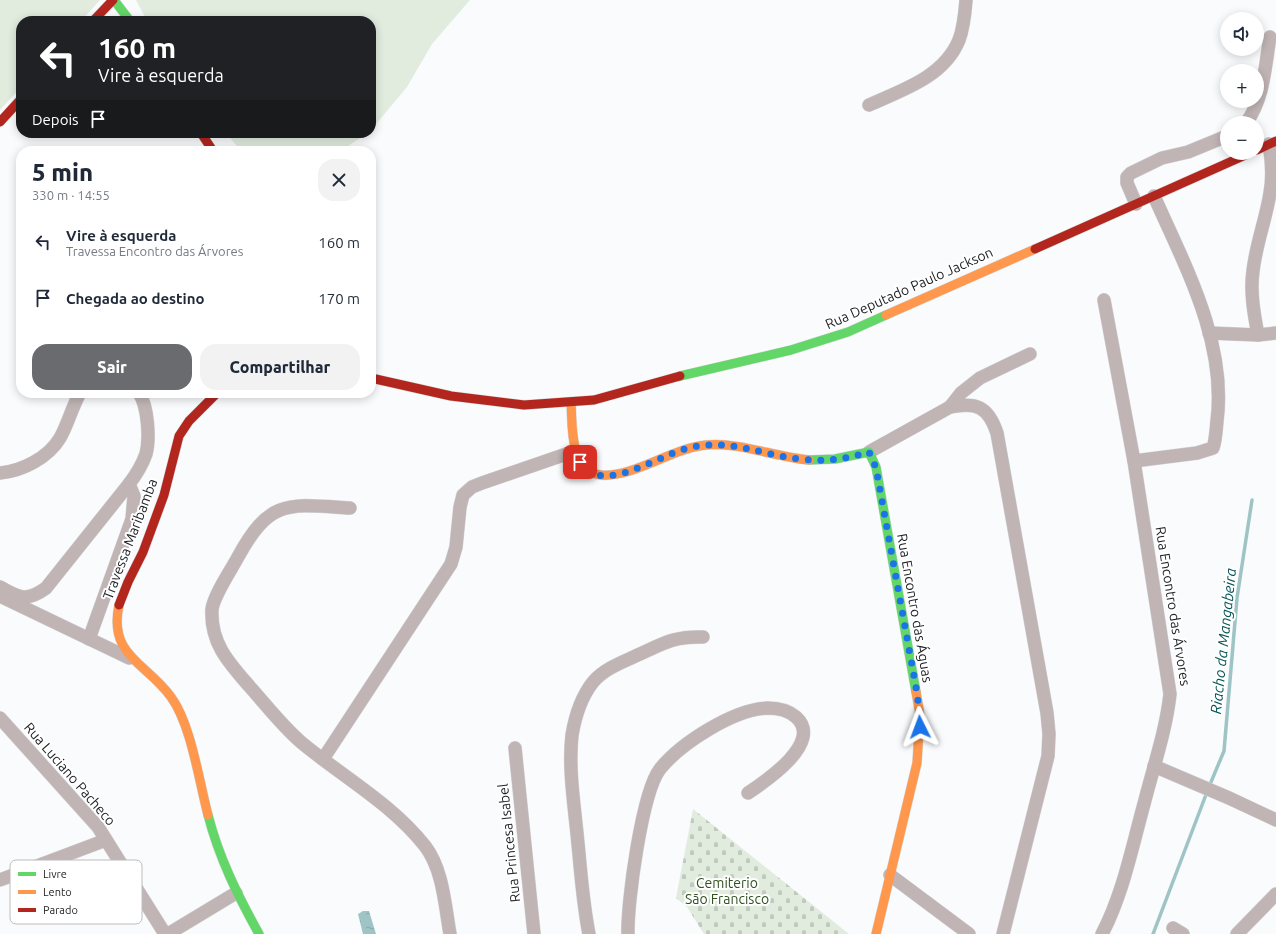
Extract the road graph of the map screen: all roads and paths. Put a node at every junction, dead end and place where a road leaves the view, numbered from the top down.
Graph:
1 (114, 0) edge
2 (966, 0) edge
3 (98, 16) edge
4 (126, 16) edge
5 (1270, 37) dead end
6 (16, 104) edge
7 (869, 104) dead end
8 (1251, 116) edge
9 (0, 122) edge
10 (1220, 139) edge
11 (1273, 143) edge
12 (1234, 160) edge
13 (1154, 196) junction
14 (1136, 204) junction
15 (1104, 300) dead end
16 (1209, 333) junction
17 (1276, 334) edge
18 (1258, 335) junction
19 (1030, 354) dead end
20 (376, 379) edge
21 (78, 398) edge
22 (141, 398) edge
23 (212, 398) edge
24 (570, 402) junction
25 (524, 406) junction
26 (950, 408) junction
27 (545, 412) dead end
28 (559, 417) dead end
29 (572, 421) junction
30 (576, 452) junction
31 (869, 452) junction
32 (1134, 462) junction
33 (0, 472) edge
34 (129, 484) junction
35 (350, 508) dead end
36 (0, 587) edge
37 (0, 596) edge
38 (703, 637) dead end
39 (89, 639) junction
40 (132, 659) junction
41 (0, 718) edge
42 (515, 748) dead end
43 (323, 759) junction
44 (1154, 766) junction
45 (748, 793) dead end
46 (1276, 820) edge
47 (106, 840) junction
48 (53, 860) edge
49 (119, 860) edge
50 (890, 875) junction
51 (10, 876) edge
52 (0, 880) edge
53 (236, 893) junction
54 (1276, 894) edge
55 (142, 895) edge
56 (167, 934) edge
57 (259, 934) edge
58 (450, 934) edge
59 (534, 934) edge
60 (589, 934) edge
61 (628, 934) edge
62 (876, 934) edge
63 (969, 934) edge
64 (1003, 934) edge
65 (1102, 934) edge
66 (1237, 934) edge

1 - 3 main road
1 - 4 main road
2 - 7 street
5 - 8 street
6 - 9 main road
10 - 14 street
11 - 18 street
12 - 13 main road, Rua Deputado Paulo Jackson
13 - 14 main road, Rua Deputado Paulo Jackson
13 - 16 street
14 - 24 main road, Rua Deputado Paulo Jackson
15 - 32 street, Rua Encontro das Árvores
16 - 18 street
16 - 32 street
17 - 18 street
19 - 26 street
20 - 25 main road, Rua Deputado Paulo Jackson
21 - 33 street
22 - 34 street
23 - 40 main road, Travessa Maribamba
24 - 25 main road, Rua Deputado Paulo Jackson
24 - 29 main road
25 - 27 main road, Rua Deputado Paulo Jackson
26 - 31 street
26 - 64 street
28 - 29 main road
29 - 30 main road
30 - 31 main road
30 - 43 street
31 - 50 main road, Rua Encontro das Águas
32 - 44 street, Rua Encontro das Árvores
34 - 36 street
34 - 39 street
35 - 43 street
37 - 39 street
38 - 60 street
39 - 40 street
40 - 53 main road, Travessa Maribamba
41 - 47 street, Rua Luciano Pacheco
42 - 59 street, Rua Princesa Isabel
43 - 58 street
44 - 46 street
44 - 65 street, Rua Encontro das Árvores
45 - 61 street
47 - 48 street
47 - 49 street, Rua Luciano Pacheco
50 - 62 main road, Rua Encontro das Águas
50 - 63 street
51 - 52 street
53 - 56 street
53 - 57 main road, Travessa Maribamba
54 - 66 street
55 - 56 street, Rua Luciano Pacheco

